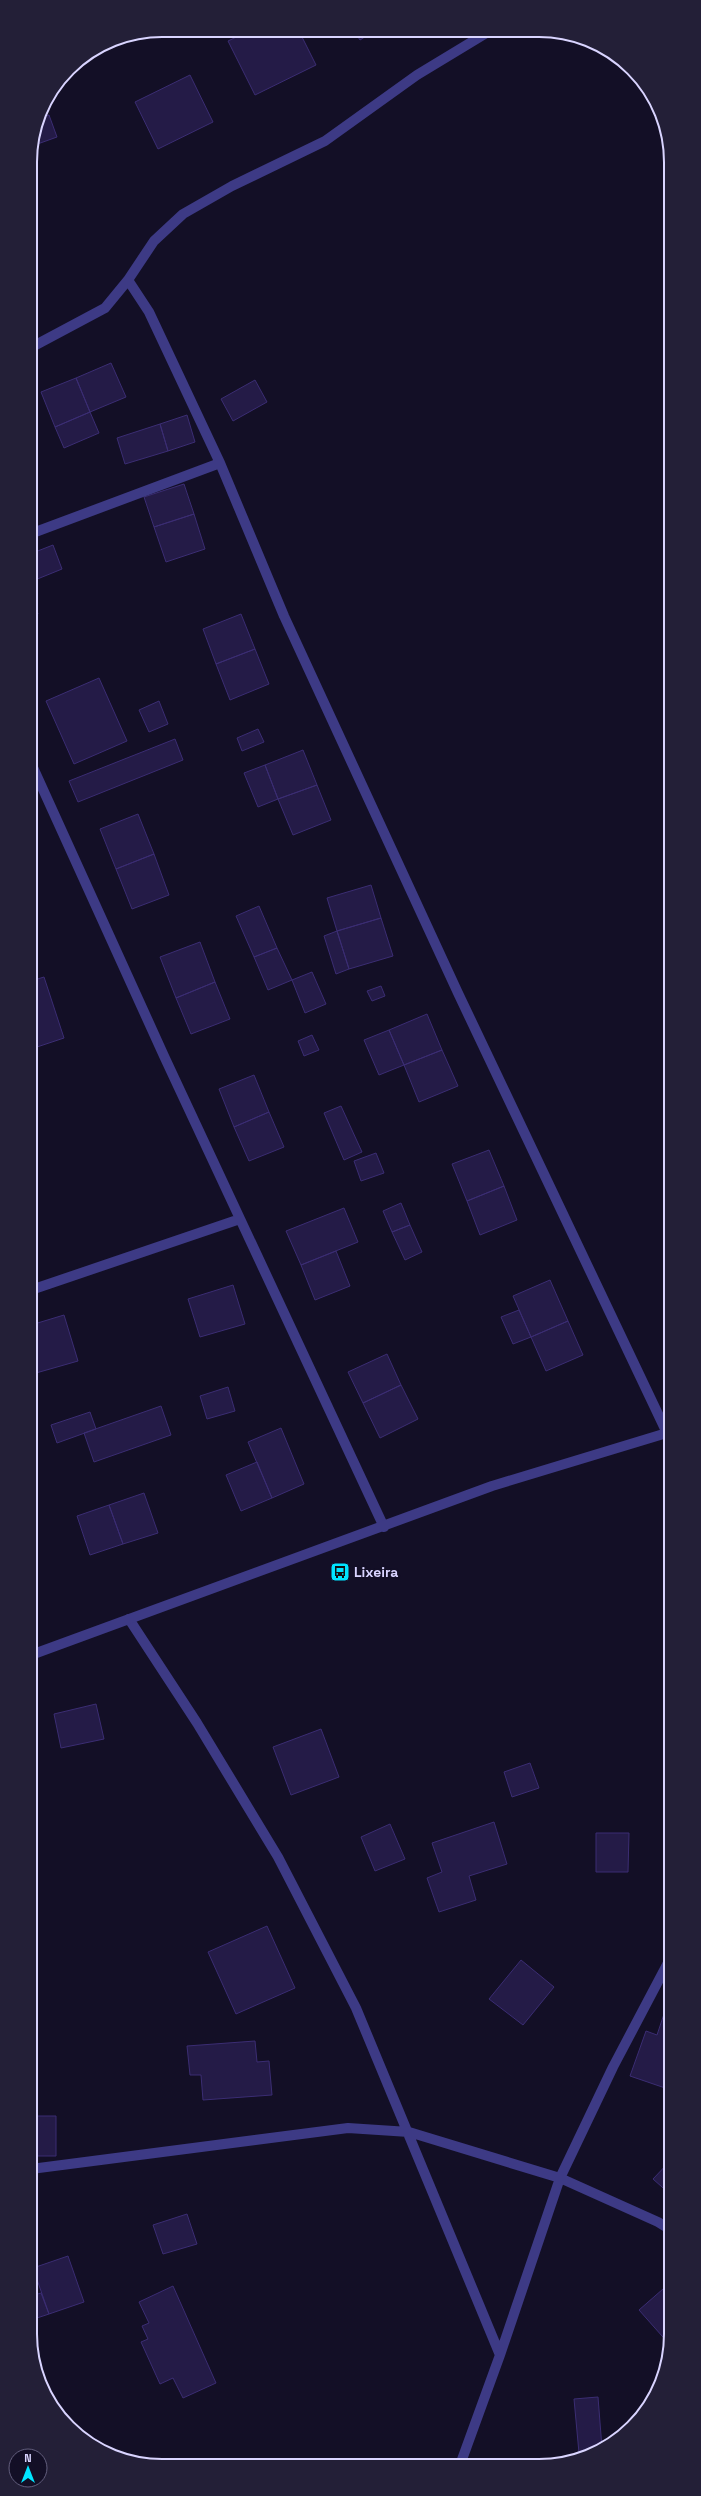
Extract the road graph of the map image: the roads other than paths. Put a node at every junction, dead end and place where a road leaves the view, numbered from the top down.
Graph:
1 (480, 37) edge
2 (128, 280) junction
3 (37, 344) edge
4 (220, 463) junction
5 (37, 531) edge
6 (37, 778) edge
7 (240, 1219) junction
8 (37, 1288) edge
9 (664, 1422) edge
10 (664, 1434) edge
11 (384, 1527) junction
12 (129, 1619) junction
13 (37, 1653) edge
14 (664, 1970) edge
15 (409, 2132) junction
16 (37, 2167) edge
17 (560, 2178) junction
18 (664, 2226) edge
19 (500, 2355) junction
20 (462, 2459) edge

1 - 2 street
2 - 3 street
2 - 4 street
4 - 5 street
4 - 9 street
6 - 7 street
7 - 8 street
7 - 11 street
10 - 11 street
11 - 12 street
12 - 13 street
12 - 15 street
14 - 17 street
15 - 16 street
15 - 17 street
15 - 19 street
17 - 18 street
17 - 19 street
19 - 20 street

